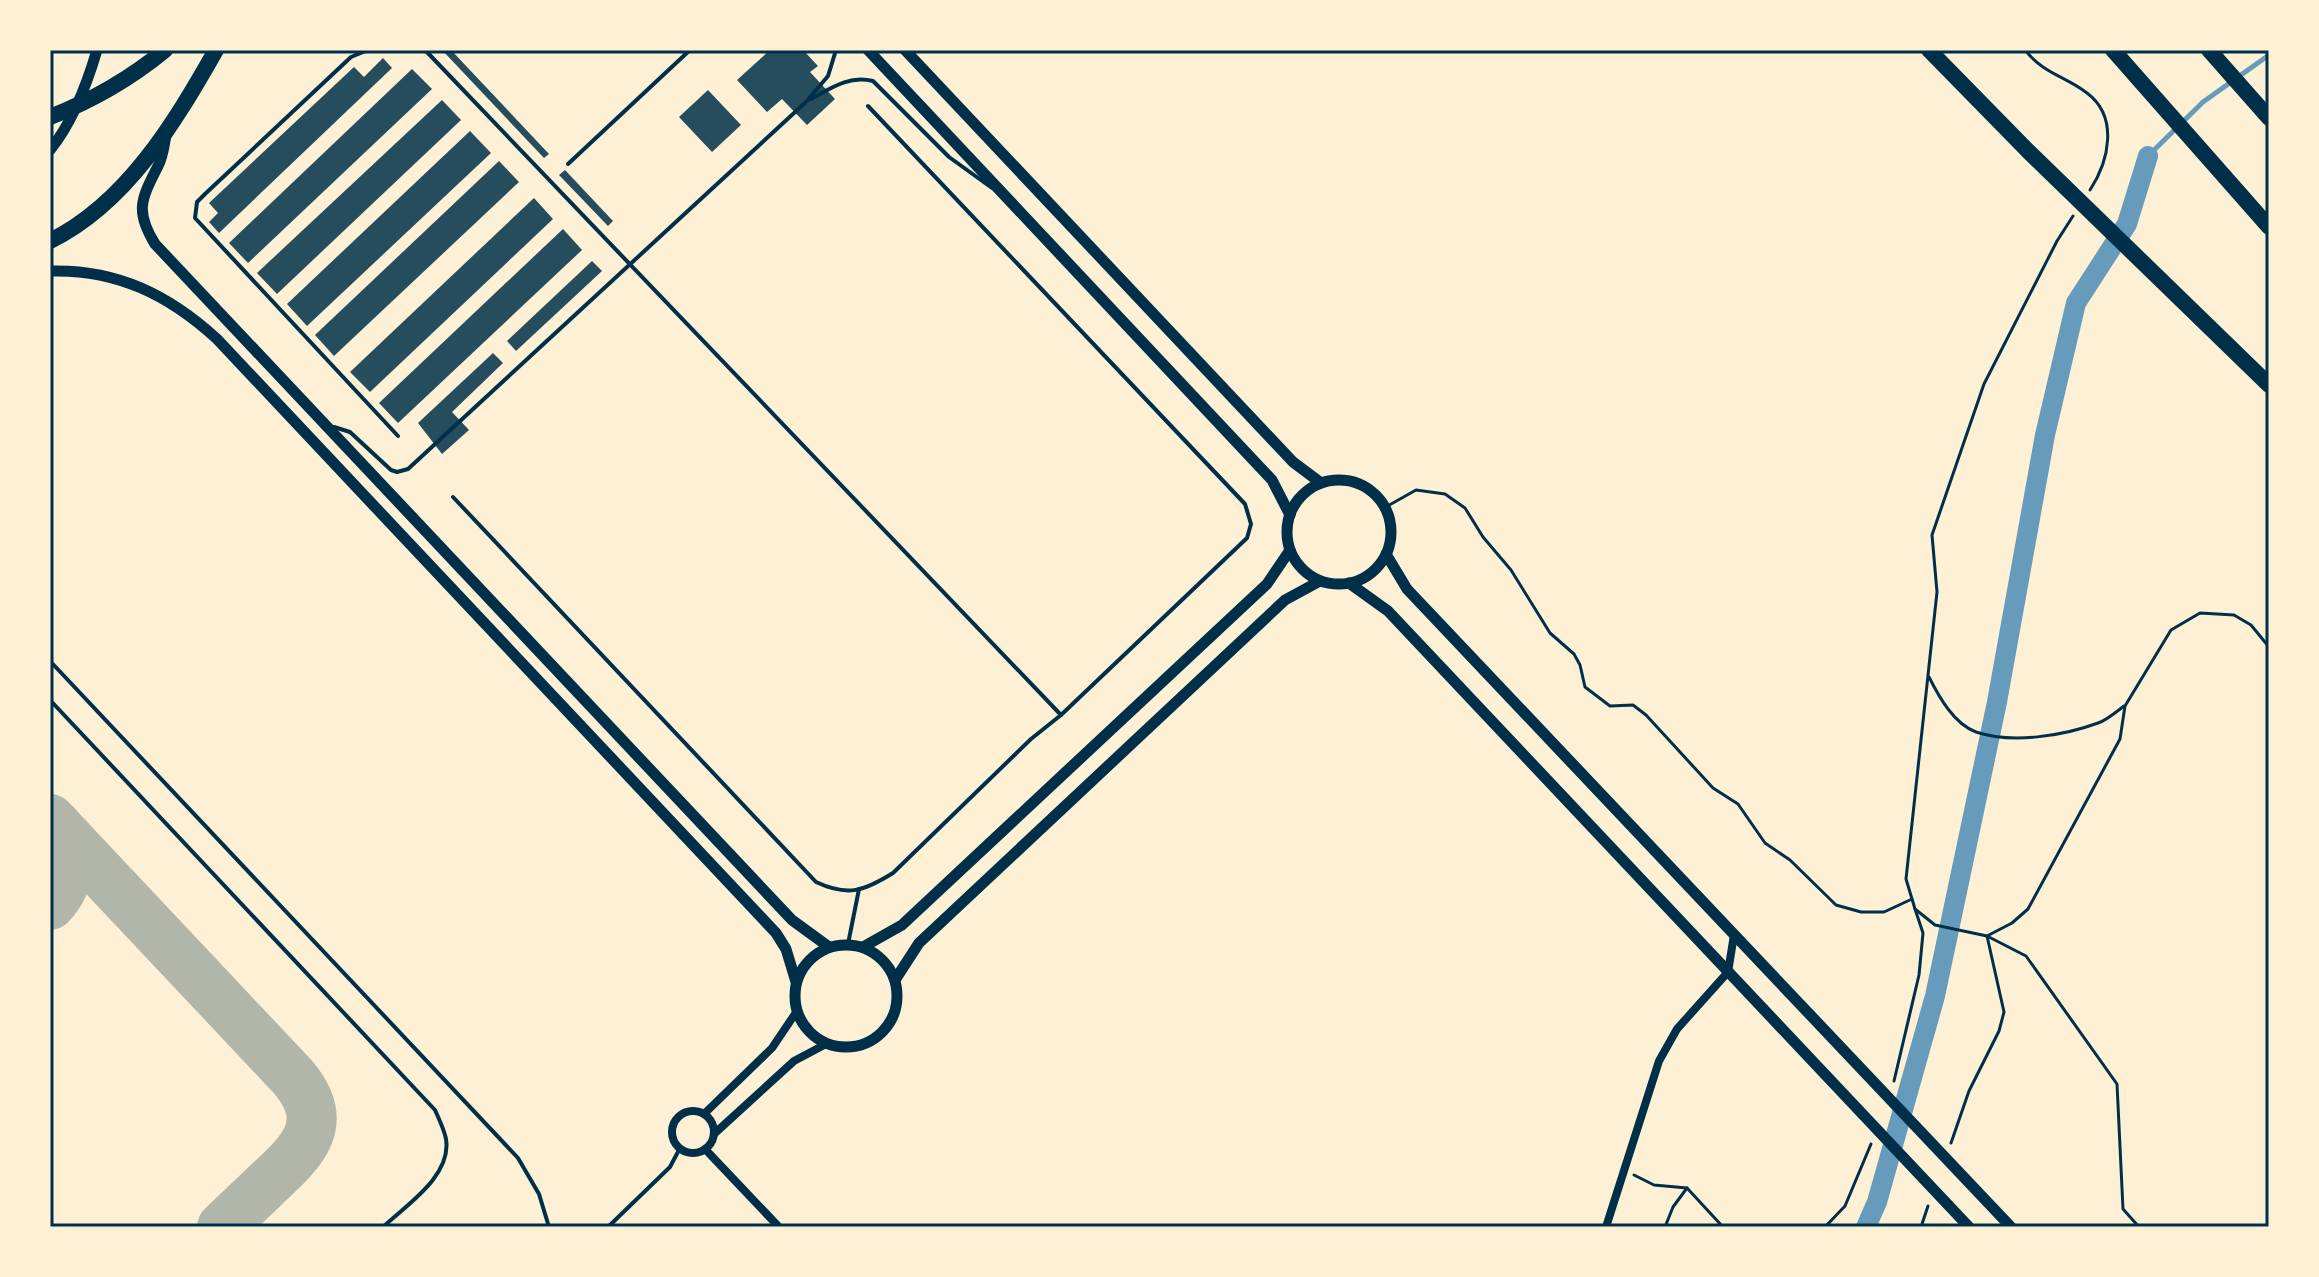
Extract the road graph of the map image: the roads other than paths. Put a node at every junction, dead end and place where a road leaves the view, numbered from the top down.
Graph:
1 (97, 50) edge
2 (165, 50) edge
3 (216, 50) edge
4 (368, 50) edge
5 (425, 50) edge
6 (690, 50) edge
7 (836, 50) edge
8 (868, 50) edge
9 (905, 50) edge
10 (1929, 50) edge
11 (2113, 50) edge
12 (2209, 50) edge
13 (806, 102) junction
14 (868, 106) dead end
15 (50, 117) edge
16 (2269, 118) edge
17 (168, 129) junction
18 (50, 150) edge
19 (568, 164) dead end
20 (1013, 204) junction
21 (2269, 227) edge
22 (50, 241) edge
23 (628, 264) junction
24 (50, 271) edge
25 (2269, 385) edge
26 (325, 424) junction
27 (398, 436) dead end
28 (1321, 483) junction
29 (453, 497) dead end
30 (1290, 515) junction
31 (1290, 550) junction
32 (1386, 554) junction
33 (1320, 581) junction
34 (1349, 583) junction
35 (50, 661) edge
36 (50, 700) edge
37 (1061, 715) junction
38 (859, 889) junction
39 (1734, 935) junction
40 (848, 944) junction
41 (829, 947) junction
42 (863, 947) junction
43 (1728, 972) junction
44 (895, 980) junction
45 (796, 982) junction
46 (797, 1011) junction
47 (826, 1044) junction
48 (704, 1114) junction
49 (714, 1134) junction
50 (680, 1148) junction
51 (705, 1149) junction
52 (383, 1227) edge
53 (549, 1227) edge
54 (608, 1227) edge
55 (779, 1227) edge
56 (1606, 1227) edge
57 (1969, 1227) edge
58 (2011, 1227) edge

1 - 18 street
2 - 15 highway
3 - 17 highway
4 - 27 lane
5 - 23 lane
6 - 19 lane
7 - 13 lane
8 - 20 street
9 - 28 street
10 - 25 highway
11 - 21 highway
12 - 16 highway
13 - 20 lane
13 - 23 lane
14 - 37 lane
17 - 22 highway
17 - 26 street
20 - 30 street
23 - 26 lane
23 - 37 lane
24 - 45 street
26 - 41 street
28 - 30 street
28 - 32 street
29 - 38 lane
30 - 31 street
31 - 33 street
31 - 42 street
32 - 34 street
32 - 39 street
33 - 34 street
33 - 44 street
34 - 43 street
35 - 53 lane
36 - 52 lane
37 - 38 lane
38 - 40 lane
39 - 43 street
39 - 58 street
40 - 41 street
40 - 42 street
41 - 45 street
42 - 44 street
43 - 56 street
43 - 57 street
44 - 47 street
45 - 46 street
46 - 47 street
46 - 48 street
47 - 49 street
48 - 49 street
48 - 50 street
49 - 51 street
50 - 51 street
50 - 54 lane
51 - 55 street

